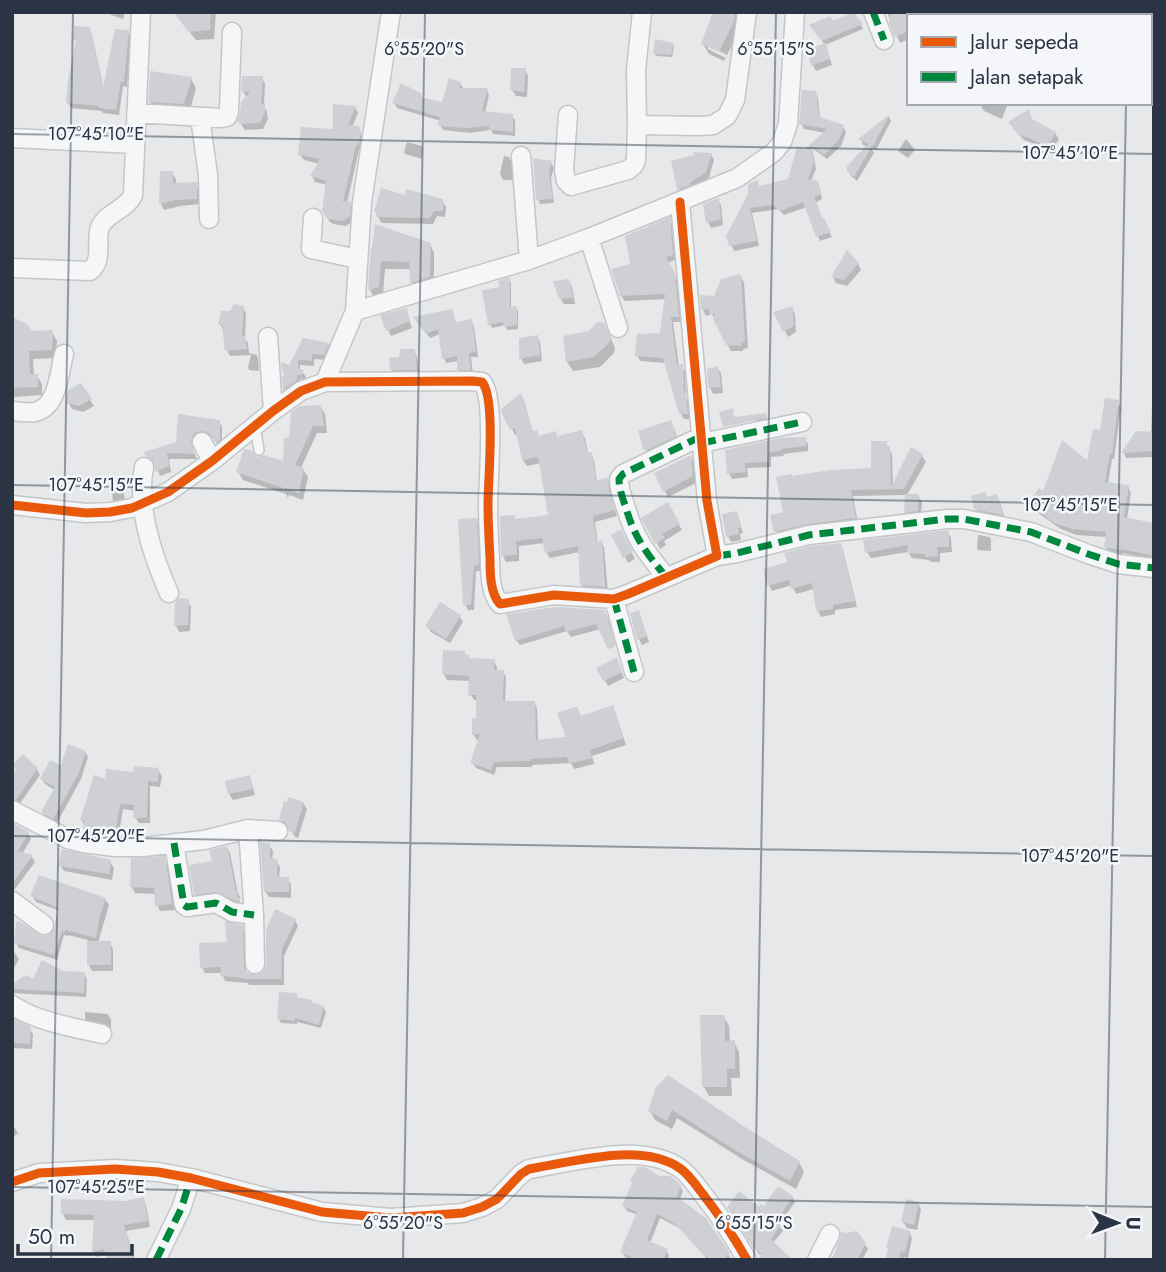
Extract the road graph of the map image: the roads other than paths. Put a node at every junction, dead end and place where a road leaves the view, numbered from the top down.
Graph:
1 (141, 12) edge
2 (391, 12) edge
3 (642, 12) edge
4 (747, 12) edge
5 (795, 12) edge
6 (873, 12) edge
7 (232, 32) dead end
8 (884, 40) dead end
9 (135, 113) junction
10 (568, 115) dead end
11 (200, 117) junction
12 (637, 125) junction
13 (12, 138) edge
14 (134, 144) junction
15 (521, 156) dead end
16 (680, 202) junction
17 (313, 218) dead end
18 (209, 219) dead end
19 (589, 238) junction
20 (358, 259) junction
21 (528, 260) junction
22 (12, 268) edge
23 (355, 311) junction
24 (618, 328) dead end
25 (268, 337) dead end
26 (64, 354) dead end
27 (325, 382) junction
28 (12, 411) edge
29 (273, 411) junction
30 (802, 422) dead end
31 (255, 427) junction
32 (702, 440) junction
33 (202, 442) dead end
34 (259, 450) dead end
35 (212, 461) junction
36 (144, 467) dead end
37 (143, 504) junction
38 (12, 505) edge
39 (717, 556) junction
40 (1154, 568) edge
41 (666, 577) junction
42 (169, 593) dead end
43 (614, 598) junction
44 (634, 672) dead end
45 (14, 818) edge
46 (248, 830) junction
47 (278, 831) dead end
48 (174, 843) junction
49 (12, 901) edge
50 (254, 915) junction
51 (44, 926) dead end
52 (255, 964) dead end
53 (12, 1005) edge
54 (102, 1034) dead end
55 (191, 1178) junction
56 (12, 1182) edge
57 (830, 1234) dead end
58 (156, 1260) edge
59 (747, 1260) edge
60 (817, 1260) edge

1 - 9 street
2 - 20 street
3 - 12 street
4 - 12 street
5 - 16 street
6 - 8 street
7 - 11 street
9 - 11 street
9 - 14 street
10 - 12 street
11 - 18 street
13 - 14 street
14 - 22 street
15 - 21 street
16 - 19 street
16 - 32 street
17 - 20 street
19 - 21 street
19 - 24 street
20 - 23 street
21 - 23 street
23 - 27 street
25 - 29 street
26 - 28 street
27 - 29 street
27 - 43 street
29 - 31 street
30 - 32 street
31 - 34 lane
31 - 35 street
32 - 39 street
32 - 41 street
33 - 35 street
35 - 37 street
36 - 37 street
37 - 38 street
37 - 42 street
39 - 40 street
39 - 41 street
41 - 43 street
43 - 44 street
45 - 48 street
46 - 47 street
46 - 48 street
46 - 50 street
48 - 50 street
49 - 51 street
50 - 52 street
53 - 54 street
55 - 56 street
55 - 58 street
55 - 59 street
57 - 60 street

